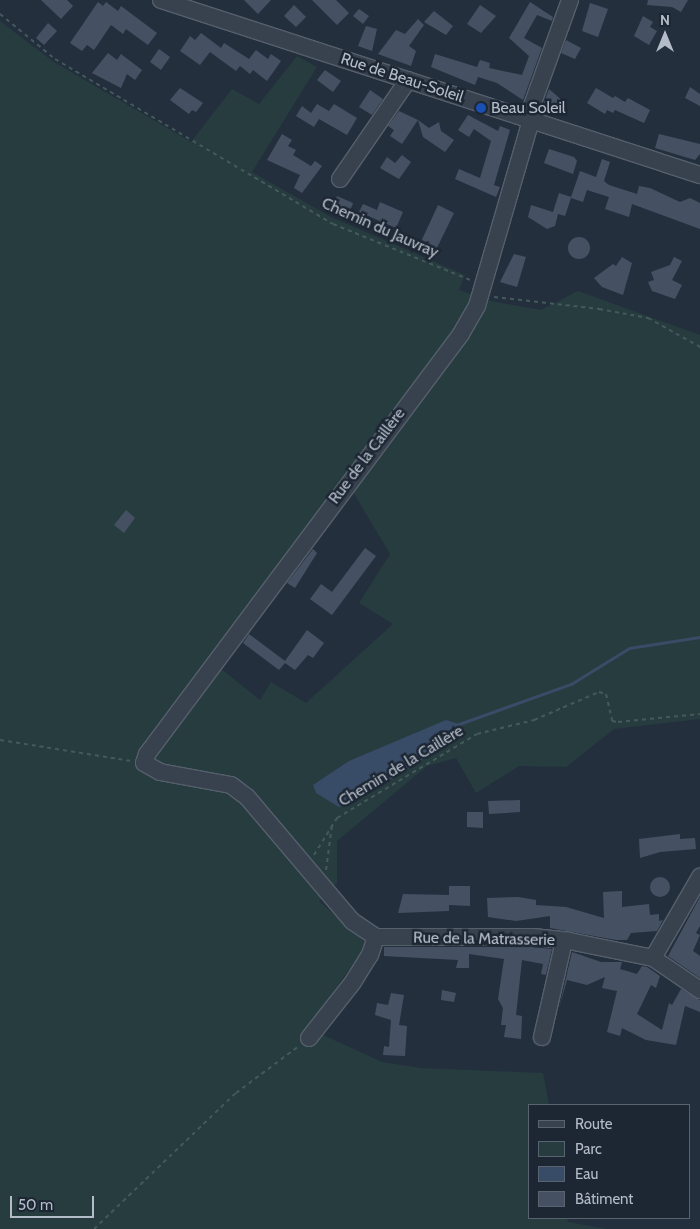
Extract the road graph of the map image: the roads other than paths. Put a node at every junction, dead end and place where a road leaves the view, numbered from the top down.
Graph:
1 (161, 0) edge
2 (570, 0) edge
3 (408, 80) junction
4 (529, 119) junction
5 (700, 175) edge
6 (340, 179) dead end
7 (700, 877) edge
8 (376, 937) junction
9 (564, 941) junction
10 (653, 958) junction
11 (700, 990) edge
12 (542, 1037) dead end
13 (309, 1038) road end

1 - 3 street, Rue de Beau-Soleil
2 - 4 street, Rue de la Caillère
3 - 4 street, Rue de Beau-Soleil
3 - 6 street
4 - 5 street, Rue de Beau-Soleil
4 - 8 street, Rue de la Caillère
7 - 10 street
8 - 9 street, Rue de la Matrasserie
8 - 13 street
9 - 10 street, Rue de la Matrasserie
9 - 12 street
10 - 11 street, Rue de la Matrasserie

